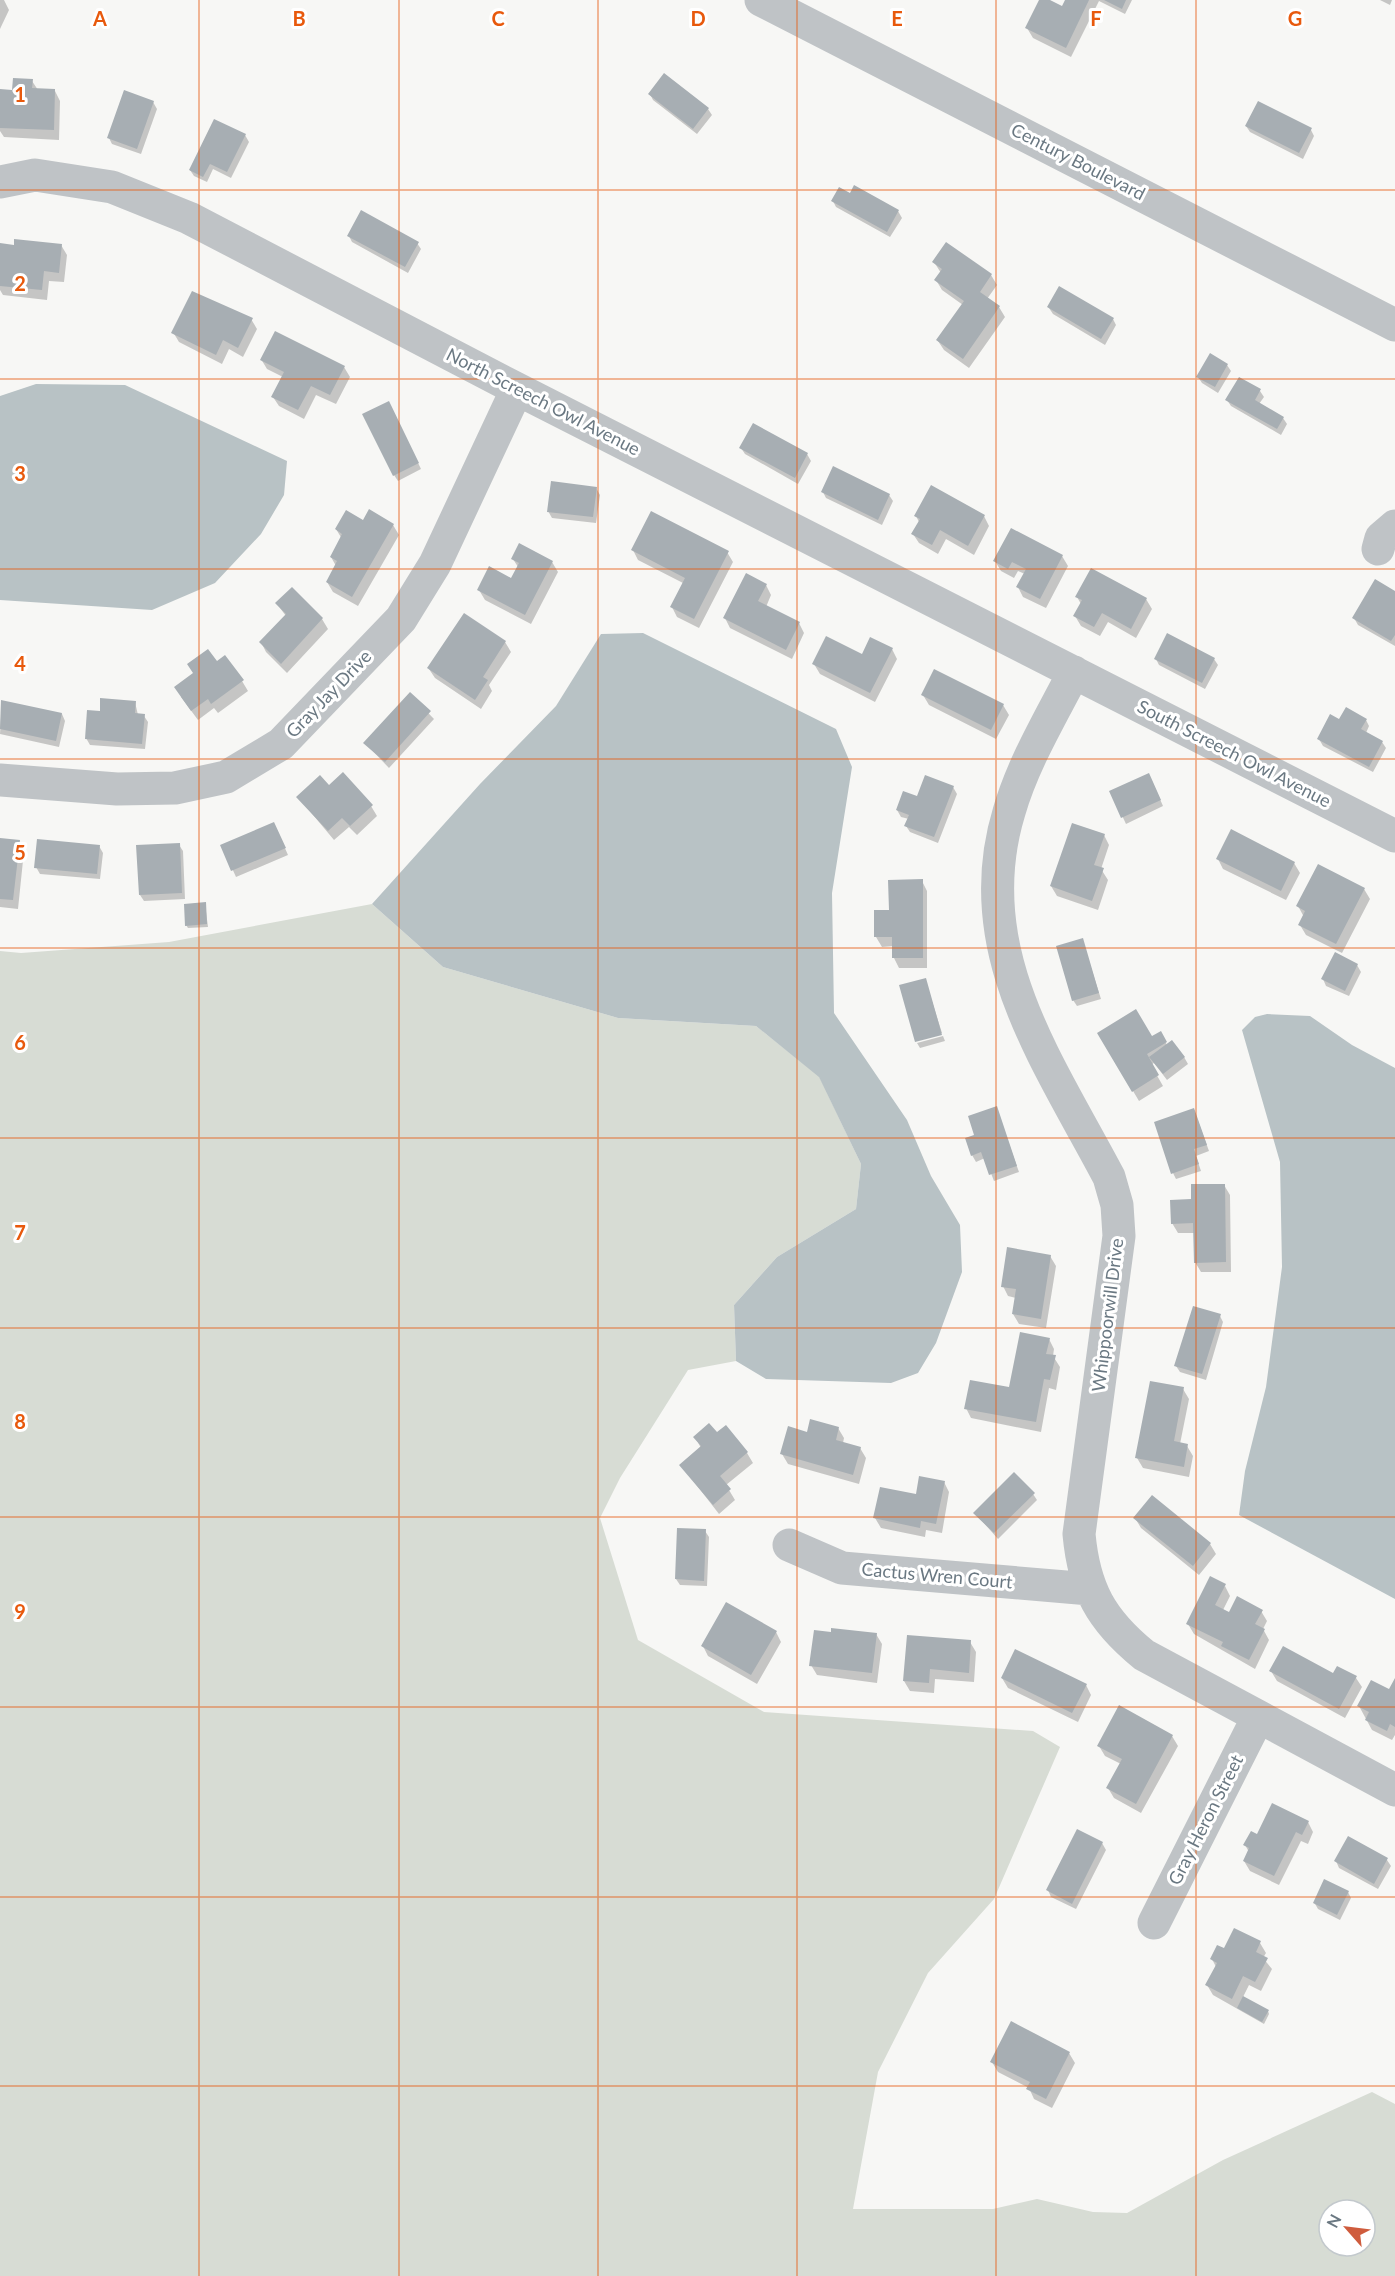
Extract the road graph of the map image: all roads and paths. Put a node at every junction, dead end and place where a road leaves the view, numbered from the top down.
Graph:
1 (761, 0) edge
2 (0, 182) edge
3 (1395, 325) edge
4 (517, 389) junction
5 (1074, 672) junction
6 (0, 780) edge
7 (1395, 836) edge
8 (789, 1545) dead end
9 (1090, 1588) junction
10 (1258, 1717) junction
11 (1395, 1790) edge
12 (1154, 1923) dead end

1 - 3 street, Century Boulevard
2 - 4 street, North Screech Owl Avenue
4 - 5 street, North Screech Owl Avenue
4 - 6 street, Gray Jay Drive
5 - 7 street, South Screech Owl Avenue
5 - 9 street, Whippoorwill Drive
8 - 9 street, Cactus Wren Court
9 - 10 street, Whippoorwill Drive
10 - 11 street, Whippoorwill Drive
10 - 12 street, Gray Heron Street

